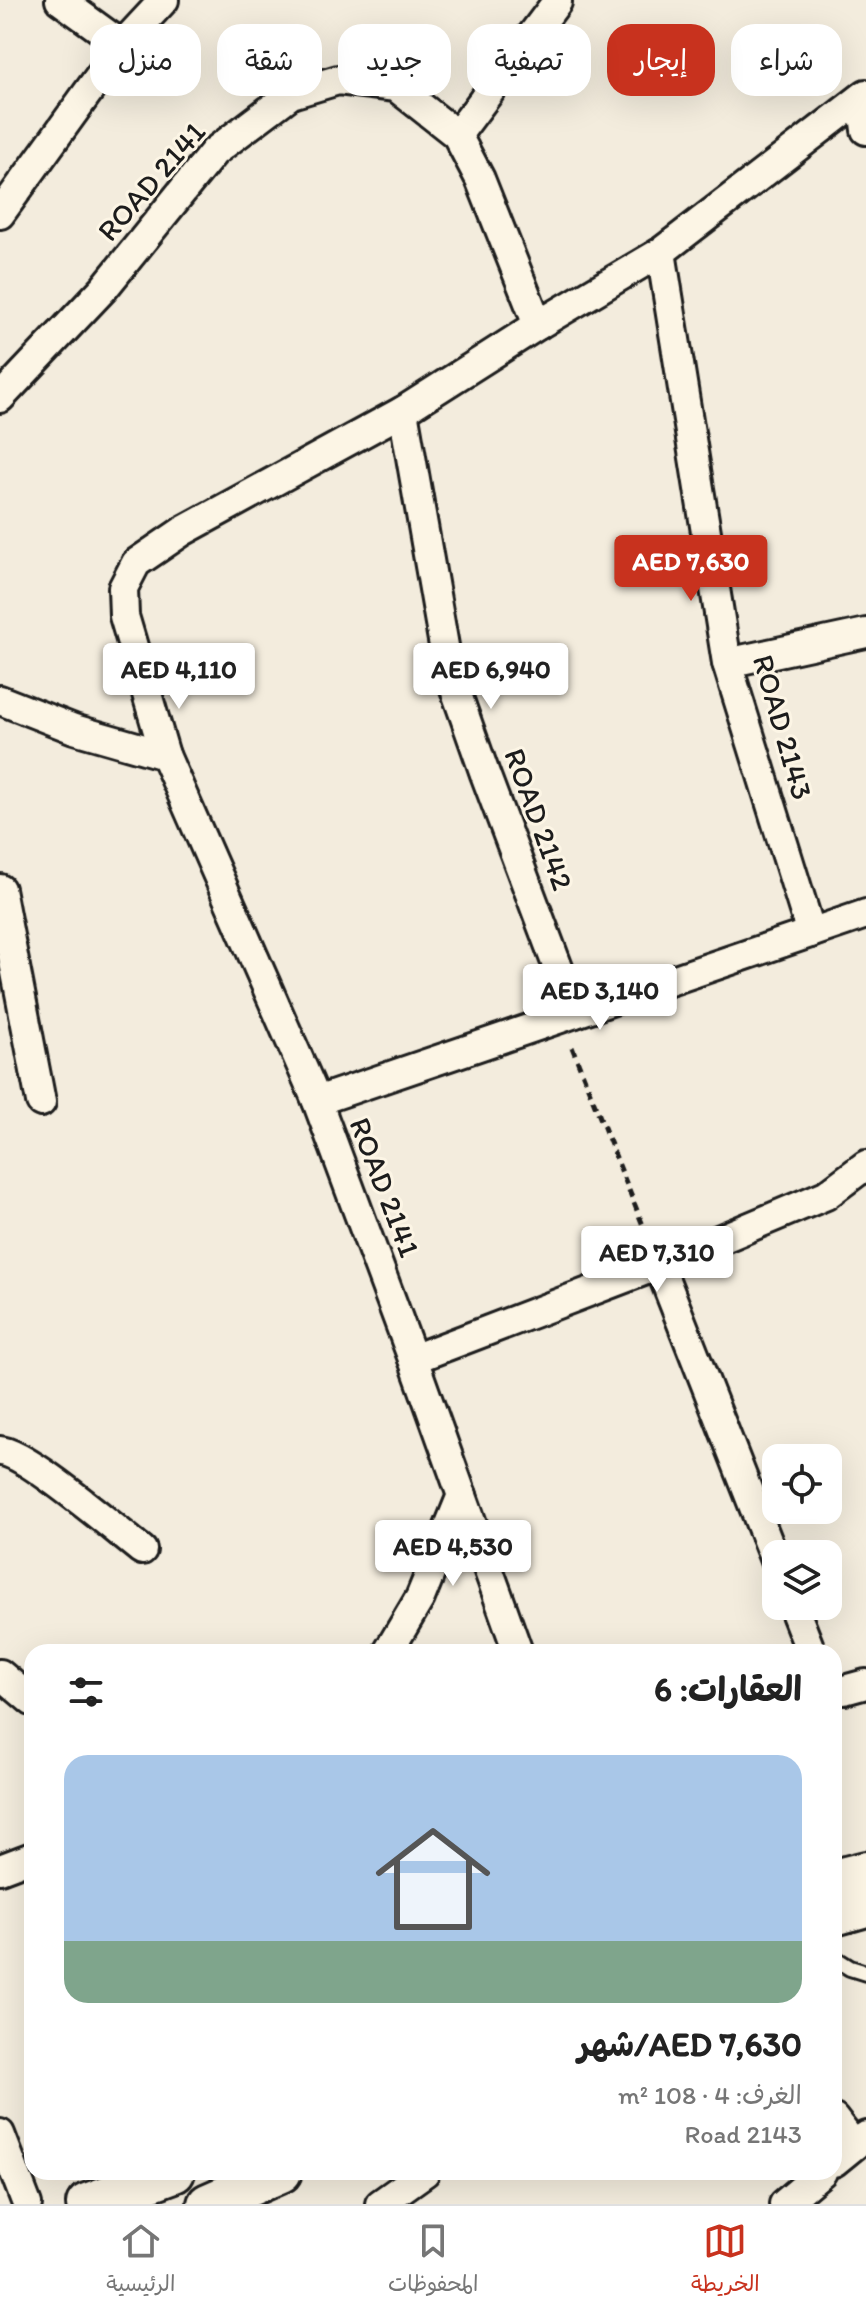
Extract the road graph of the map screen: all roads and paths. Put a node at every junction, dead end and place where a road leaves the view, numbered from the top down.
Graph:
1 (60, 0) edge
2 (164, 0) edge
3 (557, 2) dead end
4 (93, 24) edge
5 (142, 24) edge
6 (90, 89) edge
7 (864, 96) edge
8 (866, 130) edge
9 (457, 135) junction
10 (0, 214) edge
11 (661, 252) junction
12 (538, 325) junction
13 (0, 398) edge
14 (403, 411) junction
15 (866, 633) edge
16 (727, 663) junction
17 (0, 700) edge
18 (165, 755) junction
19 (0, 889) edge
20 (866, 914) edge
21 (811, 933) junction
22 (568, 1016) junction
23 (317, 1101) junction
24 (41, 1102) dead end
25 (866, 1165) edge
26 (659, 1265) junction
27 (413, 1359) junction
28 (0, 1451) edge
29 (462, 1495) junction
30 (767, 1540) edge
31 (142, 1550) dead end
32 (798, 1620) edge
33 (401, 1644) edge
34 (515, 1644) edge
35 (808, 1644) edge
36 (0, 1674) edge
37 (866, 1684) edge
38 (842, 1690) edge
39 (24, 1694) edge
40 (24, 1860) edge
41 (0, 1869) edge
42 (866, 1872) edge
43 (842, 1878) edge
44 (866, 1906) edge
45 (842, 1913) edge
46 (842, 1963) edge
47 (866, 1973) edge
48 (0, 2134) edge
49 (152, 2180) edge
50 (263, 2180) edge
51 (414, 2180) edge
52 (812, 2180) edge
53 (27, 2204) edge
54 (87, 2204) edge
55 (208, 2204) edge
56 (380, 2204) edge
57 (784, 2204) edge

1 - 4 street
2 - 5 street
3 - 9 street
6 - 10 street
7 - 8 street
7 - 11 street, ROAD 2141
9 - 12 street, ROAD 2141
9 - 13 street, ROAD 2141
11 - 12 street, ROAD 2141
11 - 16 street, ROAD 2143
12 - 14 street, ROAD 2141
14 - 18 street, ROAD 2141
14 - 22 street, ROAD 2142
15 - 16 street
16 - 21 street, ROAD 2143
17 - 18 street
18 - 23 street, ROAD 2141
19 - 24 street
20 - 21 street
21 - 22 street
22 - 23 street
22 - 26 path
23 - 27 street, ROAD 2141
25 - 26 street
26 - 27 street
26 - 30 street
27 - 29 street, ROAD 2141
28 - 31 street
29 - 33 street
29 - 34 street, ROAD 2141
32 - 35 street
36 - 39 street
37 - 38 street
40 - 41 street
42 - 43 street
44 - 45 street
46 - 47 lane
48 - 53 street
49 - 54 street
50 - 55 street
51 - 56 street
52 - 57 street

